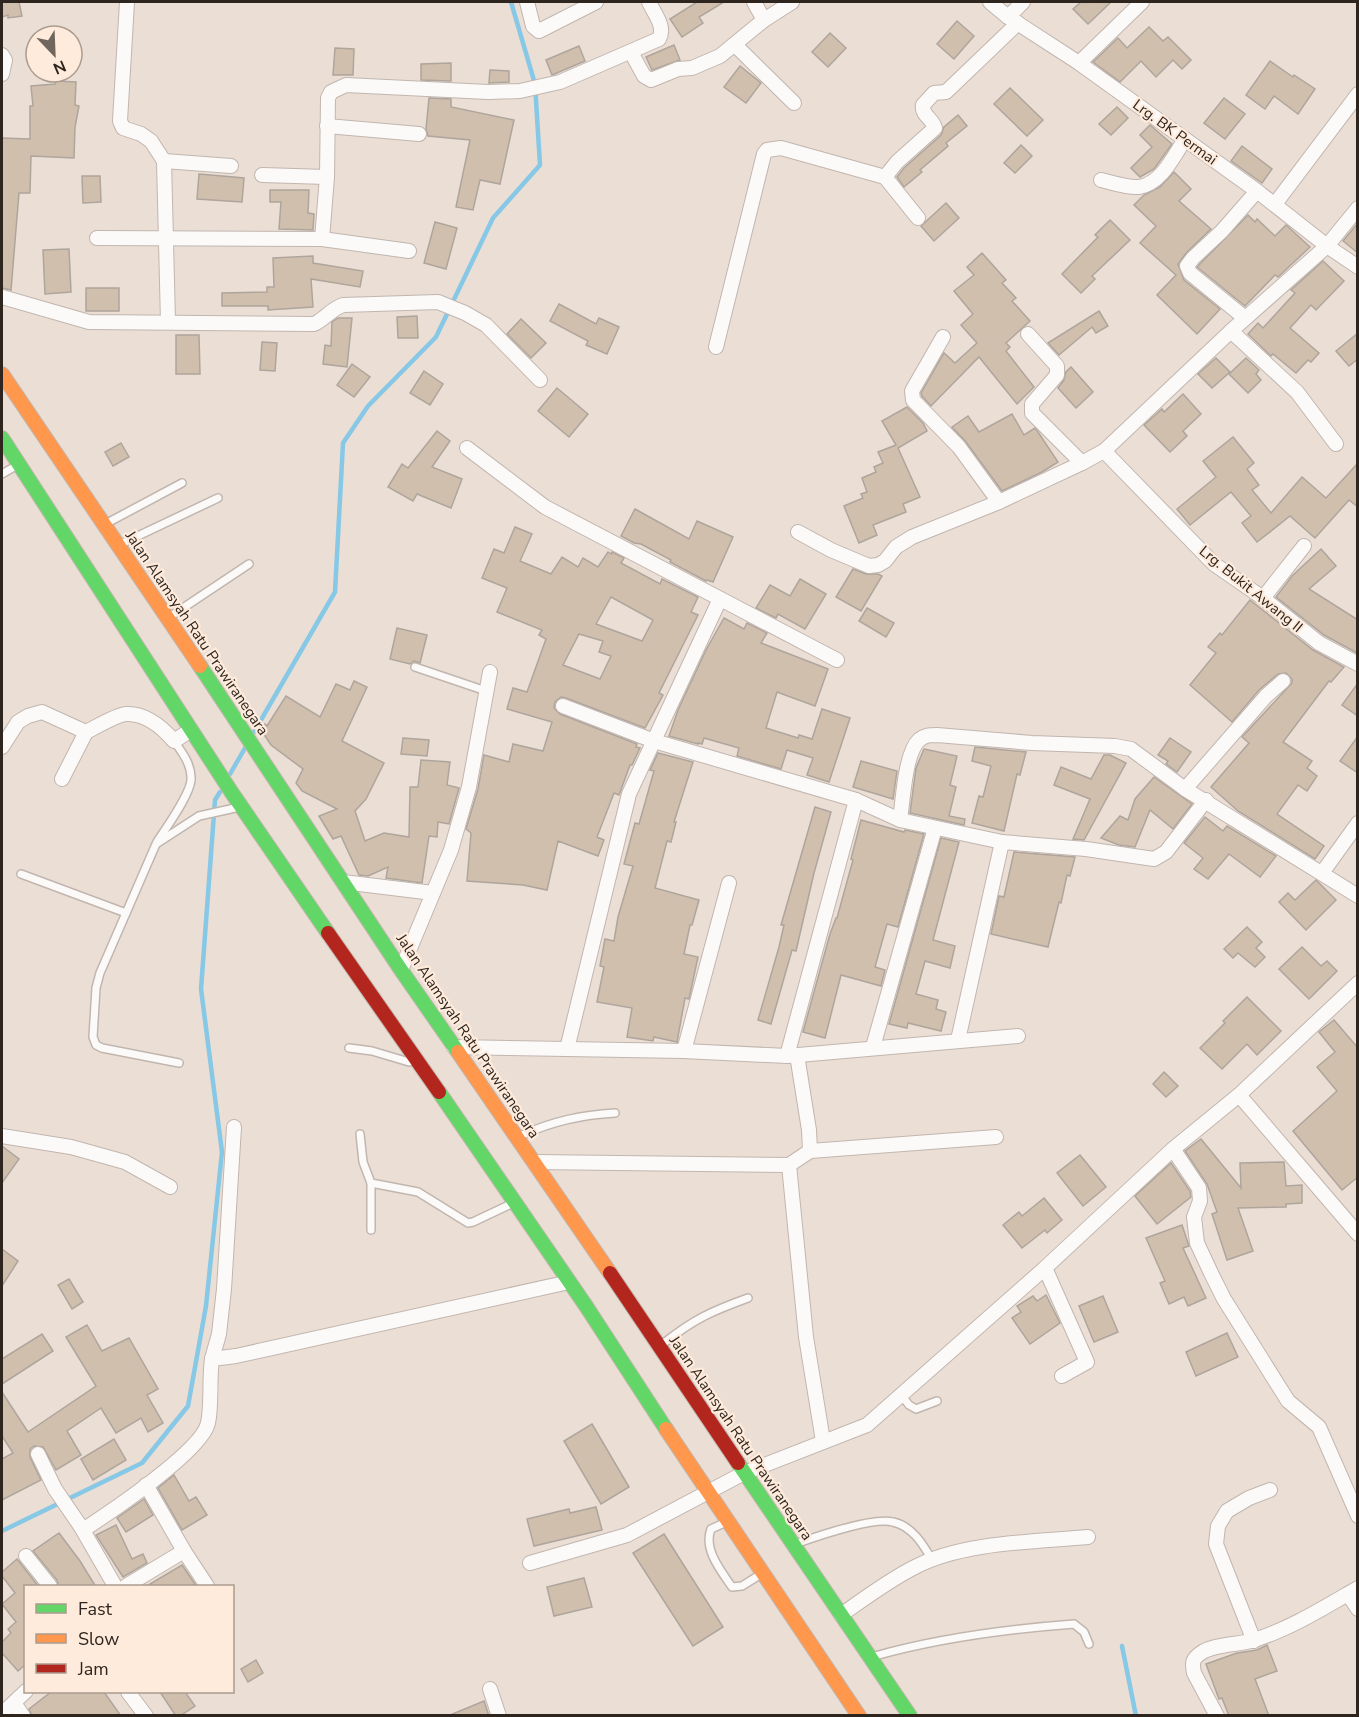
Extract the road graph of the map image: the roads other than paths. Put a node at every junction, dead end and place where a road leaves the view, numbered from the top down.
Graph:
1 (127, 2) edge
2 (527, 2) edge
3 (596, 2) edge
4 (649, 2) edge
5 (754, 2) edge
6 (792, 2) edge
7 (990, 2) edge
8 (1023, 2) edge
9 (1143, 2) edge
10 (764, 20) junction
11 (1013, 20) junction
12 (735, 45) junction
13 (631, 52) junction
14 (2, 55) edge
15 (1079, 63) junction
16 (2, 74) edge
17 (1358, 94) edge
18 (794, 103) dead end
19 (327, 126) junction
20 (419, 134) dead end
21 (1185, 139) junction
22 (164, 161) junction
23 (231, 166) dead end
24 (262, 175) dead end
25 (327, 177) junction
26 (885, 177) junction
27 (1101, 180) dead end
28 (1257, 191) junction
29 (1275, 204) junction
30 (1358, 208) edge
31 (918, 218) dead end
32 (97, 238) dead end
33 (166, 239) junction
34 (322, 239) junction
35 (1327, 246) junction
36 (409, 251) dead end
37 (1358, 267) edge
38 (2, 297) edge
39 (1245, 318) junction
40 (168, 322) junction
41 (1231, 331) junction
42 (1028, 334) dead end
43 (943, 338) dead end
44 (716, 347) dead end
45 (2, 374) edge
46 (540, 380) dead end
47 (2, 438) edge
48 (1336, 444) dead end
49 (467, 448) dead end
50 (1104, 451) junction
51 (1082, 463) junction
52 (19, 464) junction
53 (2, 474) edge
54 (182, 483) dead end
55 (218, 498) dead end
56 (999, 502) junction
57 (105, 525) junction
58 (798, 532) dead end
59 (117, 545) junction
60 (1304, 546) dead end
61 (249, 564) dead end
62 (1263, 598) junction
63 (720, 599) junction
64 (168, 619) junction
65 (837, 660) dead end
66 (1358, 664) edge
67 (415, 667) dead end
68 (489, 672) dead end
69 (1282, 681) dead end
70 (486, 691) junction
71 (563, 706) dead end
72 (191, 730) junction
73 (86, 732) junction
74 (174, 741) junction
75 (654, 741) junction
76 (2, 747) edge
77 (62, 779) dead end
78 (1185, 789) junction
79 (856, 800) junction
80 (1206, 800) junction
81 (242, 807) junction
82 (900, 820) junction
83 (1358, 823) edge
84 (935, 828) junction
85 (1002, 842) junction
86 (156, 844) junction
87 (1322, 873) junction
88 (21, 874) dead end
89 (343, 882) junction
90 (729, 883) dead end
91 (433, 893) junction
92 (1358, 896) edge
93 (126, 913) junction
94 (401, 970) junction
95 (1358, 983) edge
96 (1018, 1035) dead end
97 (958, 1040) junction
98 (454, 1047) junction
99 (873, 1047) junction
100 (349, 1048) dead end
101 (567, 1049) junction
102 (684, 1051) junction
103 (792, 1055) junction
104 (179, 1063) dead end
105 (420, 1066) junction
106 (1239, 1095) junction
107 (615, 1113) dead end
108 (234, 1127) dead end
109 (360, 1134) dead end
110 (2, 1136) edge
111 (517, 1137) junction
112 (996, 1137) dead end
113 (1173, 1149) junction
114 (810, 1151) junction
115 (534, 1162) junction
116 (789, 1165) junction
117 (371, 1183) junction
118 (170, 1187) dead end
119 (514, 1202) junction
120 (371, 1230) dead end
121 (1358, 1234) edge
122 (1045, 1268) junction
123 (569, 1282) junction
124 (748, 1298) dead end
125 (659, 1347) junction
126 (212, 1359) junction
127 (1062, 1376) dead end
128 (902, 1396) junction
129 (937, 1401) dead end
130 (823, 1441) junction
131 (38, 1454) dead end
132 (744, 1473) junction
133 (146, 1485) junction
134 (1270, 1490) dead end
135 (708, 1493) junction
136 (1358, 1516) edge
137 (727, 1521) junction
138 (82, 1529) junction
139 (1088, 1538) dead end
140 (793, 1545) junction
141 (184, 1551) junction
142 (26, 1556) dead end
143 (932, 1560) junction
144 (530, 1563) dead end
145 (762, 1573) junction
146 (48, 1585) edge
147 (114, 1585) edge
148 (129, 1585) edge
149 (206, 1585) edge
150 (1353, 1591) edge
151 (1358, 1609) edge
152 (841, 1615) junction
153 (1254, 1641) junction
154 (1089, 1644) dead end
155 (870, 1657) junction
156 (490, 1689) dead end
157 (24, 1693) edge
158 (129, 1693) edge
159 (14, 1703) junction
160 (2, 1714) edge
161 (23, 1716) edge
162 (146, 1716) edge
163 (499, 1716) edge
164 (859, 1716) edge
165 (910, 1716) edge
166 (1217, 1716) edge

1 - 22 street
2 - 3 street
4 - 13 street
5 - 10 street
6 - 10 street
7 - 11 street, Lrg. BK Permai
8 - 11 street
9 - 15 street
10 - 12 street
11 - 15 street, Lrg. BK Permai
11 - 26 street
12 - 13 street
12 - 18 street
13 - 19 street
14 - 16 street
15 - 21 street, Lrg. BK Permai
17 - 29 street
19 - 20 street
19 - 25 street
21 - 27 street
21 - 28 street, Lrg. BK Permai
22 - 23 street
22 - 33 street
24 - 25 street
25 - 34 street
26 - 31 street
26 - 44 street
28 - 29 street, Lrg. BK Permai
28 - 39 street
29 - 35 street, Lrg. BK Permai
30 - 35 street
32 - 33 street
33 - 34 street
33 - 40 street
34 - 36 street
35 - 37 street, Lrg. BK Permai
35 - 39 street
38 - 40 street
39 - 41 street
40 - 46 street
41 - 48 street
41 - 50 street
42 - 51 street
43 - 56 street
45 - 57 highway, Jalan Alamsyah Ratu Prawiranegara
47 - 52 highway
49 - 63 street
50 - 51 street
50 - 62 street, Lrg. Bukit Awang II
51 - 56 street
52 - 53 lane
52 - 72 highway
54 - 57 lane
55 - 59 lane
56 - 58 street
57 - 59 highway, Jalan Alamsyah Ratu Prawiranegara
59 - 64 highway, Jalan Alamsyah Ratu Prawiranegara
60 - 62 street
61 - 64 lane
62 - 66 street, Lrg. Bukit Awang II
63 - 65 street
63 - 75 street
64 - 89 highway, Jalan Alamsyah Ratu Prawiranegara
67 - 70 lane
68 - 70 street
69 - 78 street
70 - 91 street
71 - 75 street
72 - 74 street
72 - 81 highway
73 - 74 street
73 - 76 street
73 - 77 street
74 - 86 lane
75 - 79 street
75 - 101 street
78 - 80 street
78 - 82 street
79 - 82 street
79 - 103 street
80 - 85 street
80 - 87 street
81 - 86 lane
81 - 105 highway
82 - 84 street
83 - 87 street
84 - 85 street
84 - 99 street
85 - 97 street
86 - 93 lane
87 - 92 street
88 - 93 lane
89 - 91 street
89 - 94 highway, Jalan Alamsyah Ratu Prawiranegara
90 - 102 street
91 - 94 street
93 - 104 lane
94 - 98 highway, Jalan Alamsyah Ratu Prawiranegara
95 - 106 street
96 - 97 street
97 - 99 street
98 - 101 street
98 - 111 highway, Jalan Alamsyah Ratu Prawiranegara
99 - 103 street
100 - 105 lane
101 - 102 street
102 - 103 street
103 - 114 street
105 - 119 highway
106 - 113 street
106 - 121 street
107 - 111 lane
108 - 126 street
109 - 117 lane
110 - 118 street
111 - 115 highway, Jalan Alamsyah Ratu Prawiranegara
112 - 114 street
113 - 122 street
113 - 136 street
114 - 116 street
115 - 116 street
115 - 125 highway, Jalan Alamsyah Ratu Prawiranegara
116 - 130 street
117 - 119 lane
117 - 120 lane
119 - 123 highway
122 - 127 street
122 - 128 street
123 - 126 street
123 - 135 highway
124 - 125 lane
125 - 132 highway, Jalan Alamsyah Ratu Prawiranegara
126 - 133 street
128 - 129 lane
128 - 130 street
130 - 132 street
131 - 138 street
132 - 135 street
132 - 140 highway, Jalan Alamsyah Ratu Prawiranegara
133 - 138 street
133 - 141 street
134 - 153 street
135 - 137 highway
135 - 144 street
137 - 145 highway
137 - 145 lane
138 - 147 street
139 - 143 street
140 - 143 lane
140 - 152 highway, Jalan Alamsyah Ratu Prawiranegara
141 - 148 street
141 - 149 street
142 - 146 street
143 - 152 street
145 - 164 highway
150 - 151 street
150 - 153 street
152 - 155 highway, Jalan Alamsyah Ratu Prawiranegara
153 - 166 street
154 - 155 lane
155 - 165 highway, Jalan Alamsyah Ratu Prawiranegara
156 - 163 street
157 - 159 street
158 - 162 street
159 - 160 street
159 - 161 street

